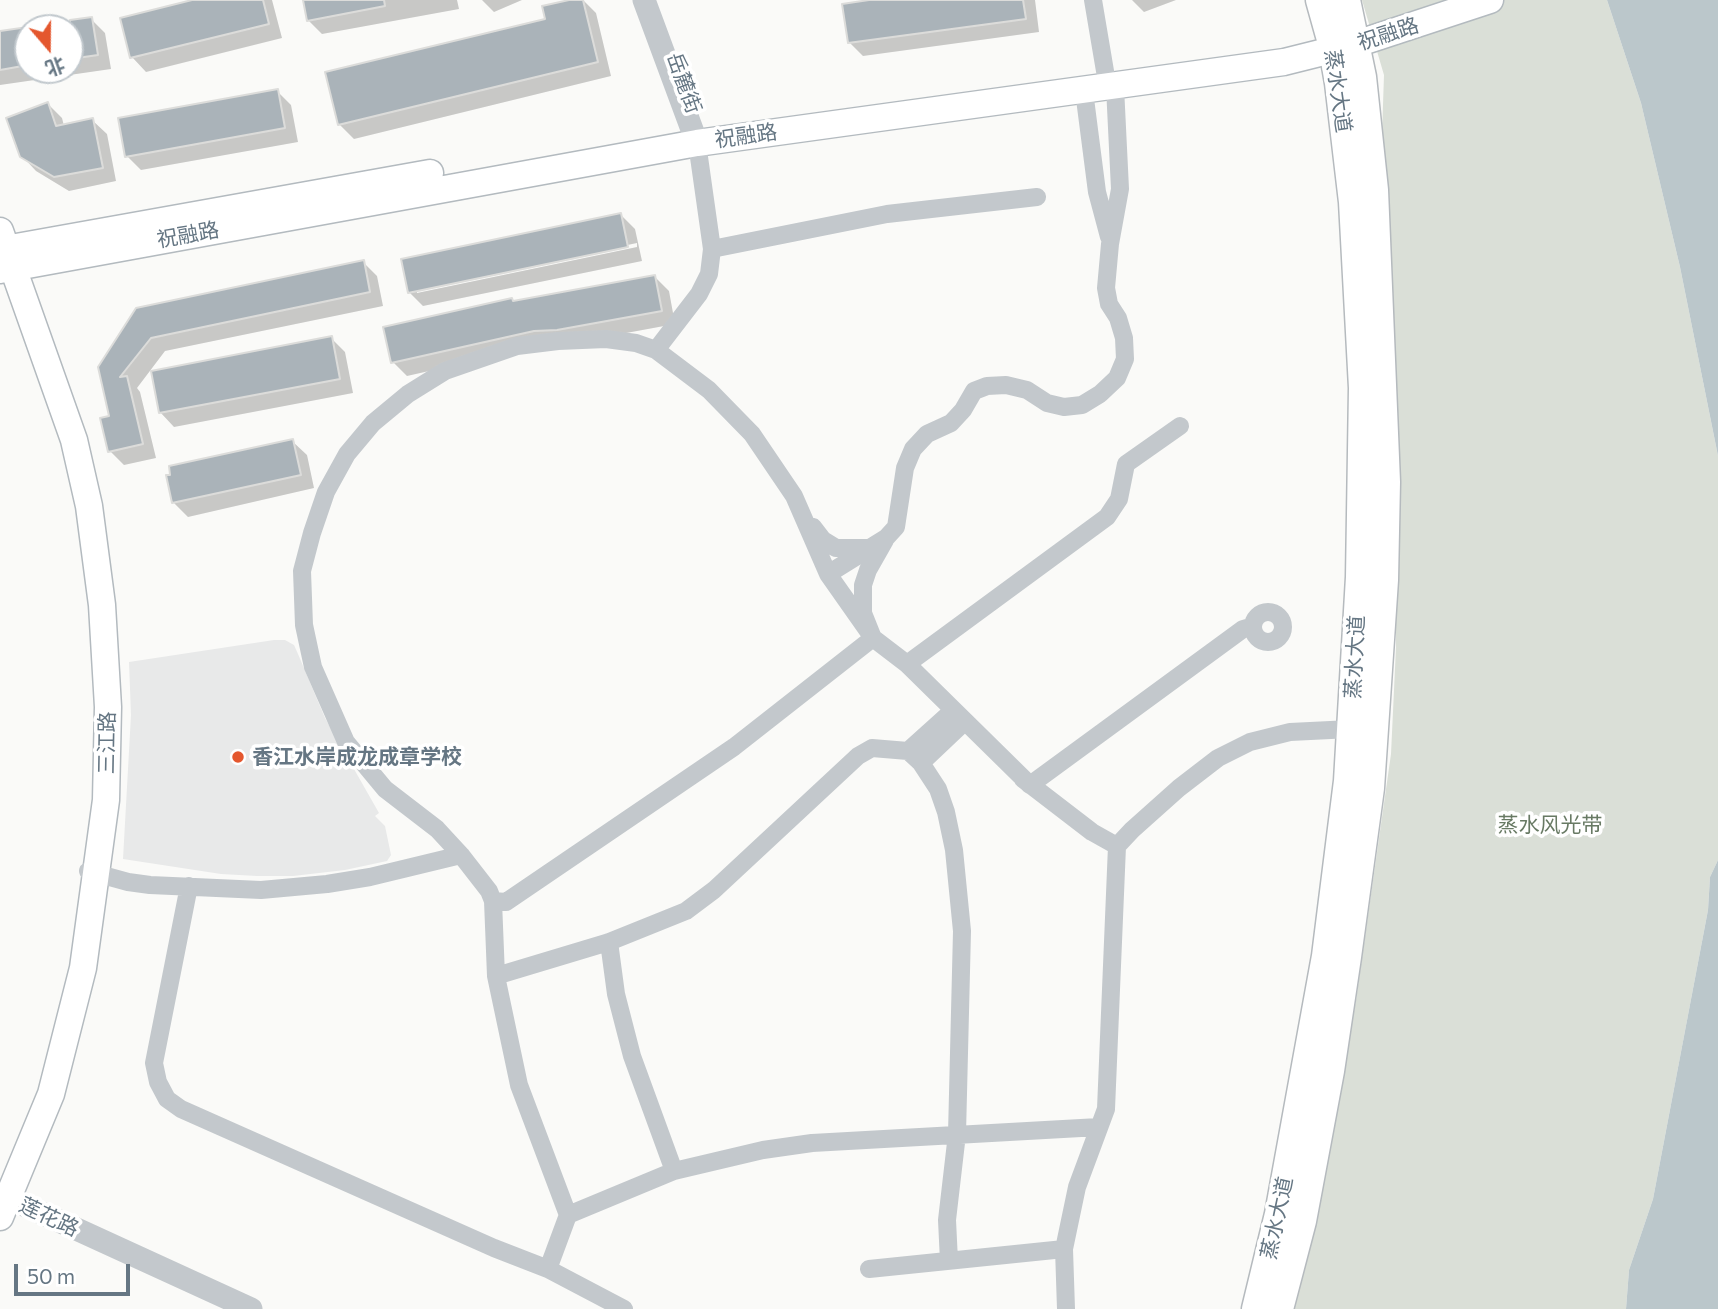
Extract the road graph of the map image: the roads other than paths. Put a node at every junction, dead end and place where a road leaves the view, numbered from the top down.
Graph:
1 (644, 0) edge
2 (654, 0) edge
3 (1093, 0) edge
4 (1320, 0) edge
5 (1346, 0) edge
6 (1462, 0) edge
7 (1490, 0) edge
8 (1343, 42) junction
9 (1110, 79) junction
10 (1084, 91) junction
11 (695, 131) junction
12 (1037, 197) dead end
13 (1110, 244) junction
14 (712, 249) junction
15 (3, 258) edge
16 (656, 350) junction
17 (1180, 426) dead end
18 (805, 517) junction
19 (886, 538) junction
20 (870, 548) junction
21 (828, 574) junction
22 (848, 604) junction
23 (1253, 626) dead end
24 (873, 638) junction
25 (907, 664) junction
26 (955, 719) junction
27 (1351, 729) junction
28 (914, 757) junction
29 (1030, 785) junction
30 (1117, 846) junction
31 (461, 855) junction
32 (93, 870) junction
33 (189, 886) junction
34 (493, 901) junction
35 (608, 942) junction
36 (496, 976) junction
37 (1099, 1127) junction
38 (957, 1134) junction
39 (674, 1171) junction
40 (2, 1200) edge
41 (568, 1215) junction
42 (1064, 1249) junction
43 (949, 1261) junction
44 (548, 1269) junction
45 (869, 1269) dead end
46 (225, 1309) edge
47 (251, 1309) edge
48 (624, 1309) edge
49 (1066, 1309) edge
50 (1256, 1309) edge
51 (1279, 1309) edge

1 - 11 street, 岳麓街
2 - 11 street, 岳麓街
3 - 9 street
4 - 8 main road, 蒸水大道
5 - 8 main road, 蒸水大道
6 - 8 main road, 祝融路
7 - 8 main road, 祝融路
8 - 9 main road, 祝融路
8 - 27 main road, 蒸水大道
8 - 51 main road, 蒸水大道
9 - 10 main road, 祝融路
9 - 11 main road, 祝融路
9 - 13 street
10 - 11 main road, 祝融路
10 - 13 street
11 - 14 street
11 - 15 main road, 祝融路
12 - 14 street
13 - 19 street
14 - 16 street
15 - 32 main road, 三江路
16 - 18 street
16 - 31 street
17 - 25 street
18 - 20 street
18 - 21 street
19 - 20 street
19 - 22 street
19 - 24 street
20 - 21 street
21 - 22 street
22 - 24 street
23 - 29 street
24 - 25 street
24 - 34 street
25 - 26 street
26 - 28 street
26 - 29 street
27 - 30 street
27 - 50 main road, 蒸水大道
28 - 35 street
28 - 38 street
29 - 30 street
30 - 37 street
31 - 33 street
31 - 34 street
32 - 33 street
32 - 40 main road, 三江路
33 - 44 street
34 - 36 street
35 - 36 street
35 - 39 street
36 - 41 street
37 - 38 street
37 - 42 street
38 - 39 street
38 - 43 street
39 - 41 street
40 - 46 street, 莲花路
40 - 47 street, 莲花路
41 - 44 street
42 - 43 street
42 - 49 street
43 - 45 street
44 - 48 street

